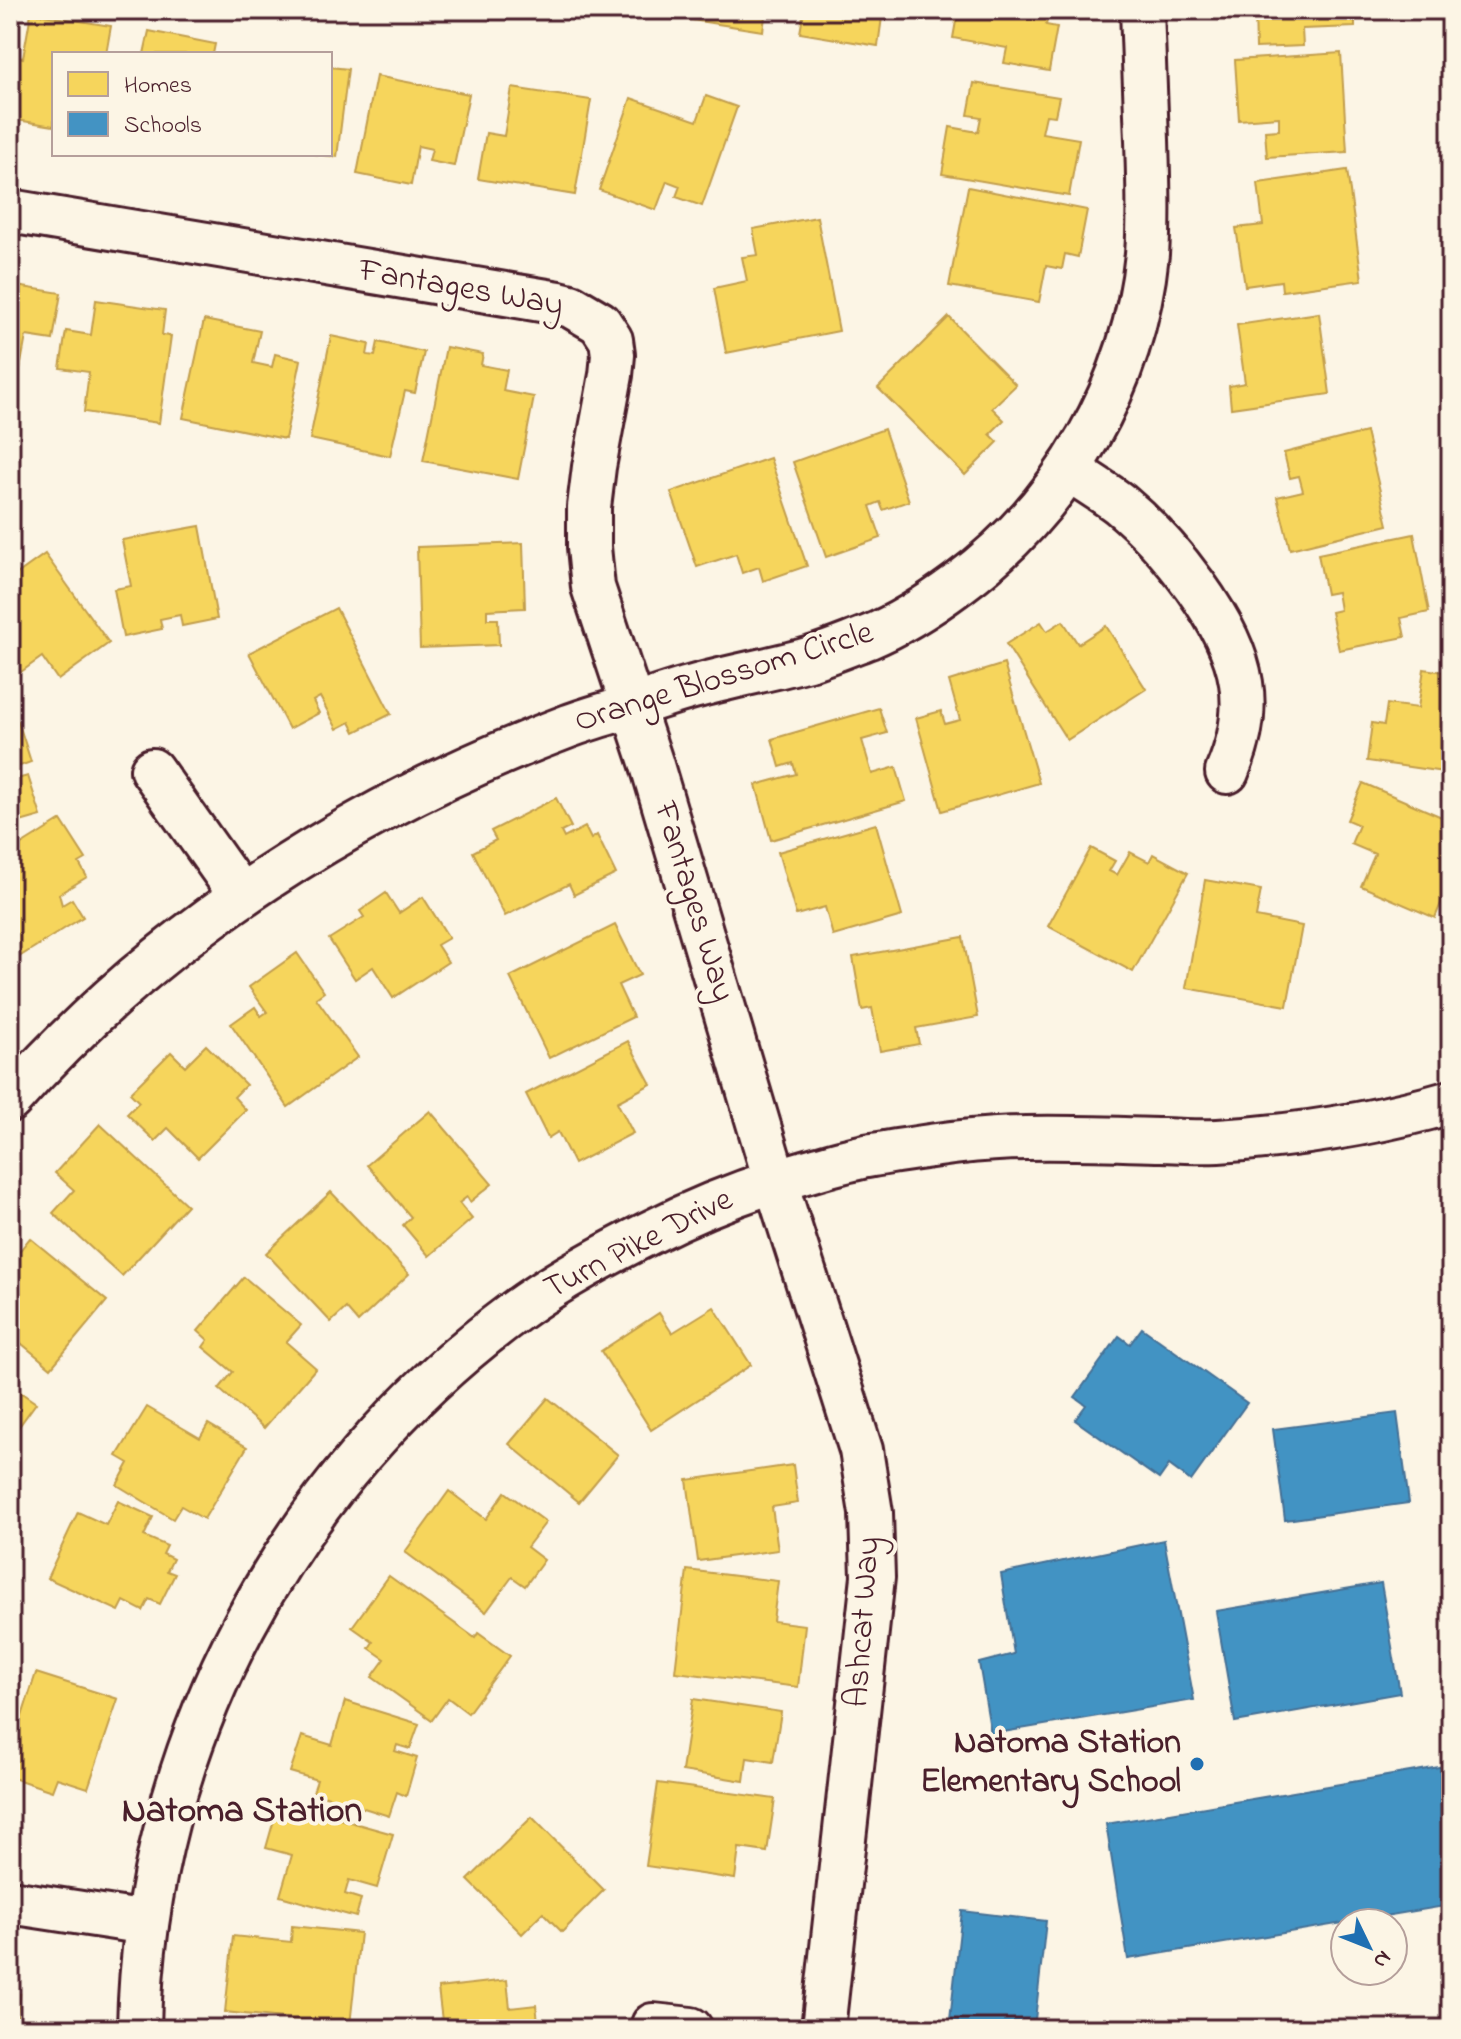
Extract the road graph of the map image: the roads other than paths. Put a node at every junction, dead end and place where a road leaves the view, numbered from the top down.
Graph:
1 (1142, 10) edge
2 (10, 211) edge
3 (1069, 470) junction
4 (633, 706) junction
5 (152, 770) dead end
6 (1227, 772) dead end
7 (241, 896) junction
8 (10, 1100) edge
9 (1451, 1102) edge
10 (775, 1180) junction
11 (10, 1902) edge
12 (147, 1923) junction
13 (139, 2029) edge
14 (823, 2029) edge

1 - 3 street, Orange Blossom Circle
2 - 4 street, Fantages Way
3 - 4 street, Orange Blossom Circle
3 - 6 street
4 - 7 street, Orange Blossom Circle
4 - 10 street, Fantages Way
5 - 7 street
7 - 8 street, Orange Blossom Circle
9 - 10 street, Turn Pike Drive
10 - 12 street, Turn Pike Drive
10 - 14 street, Ashcat Way
11 - 12 street
12 - 13 street, Turn Pike Drive

